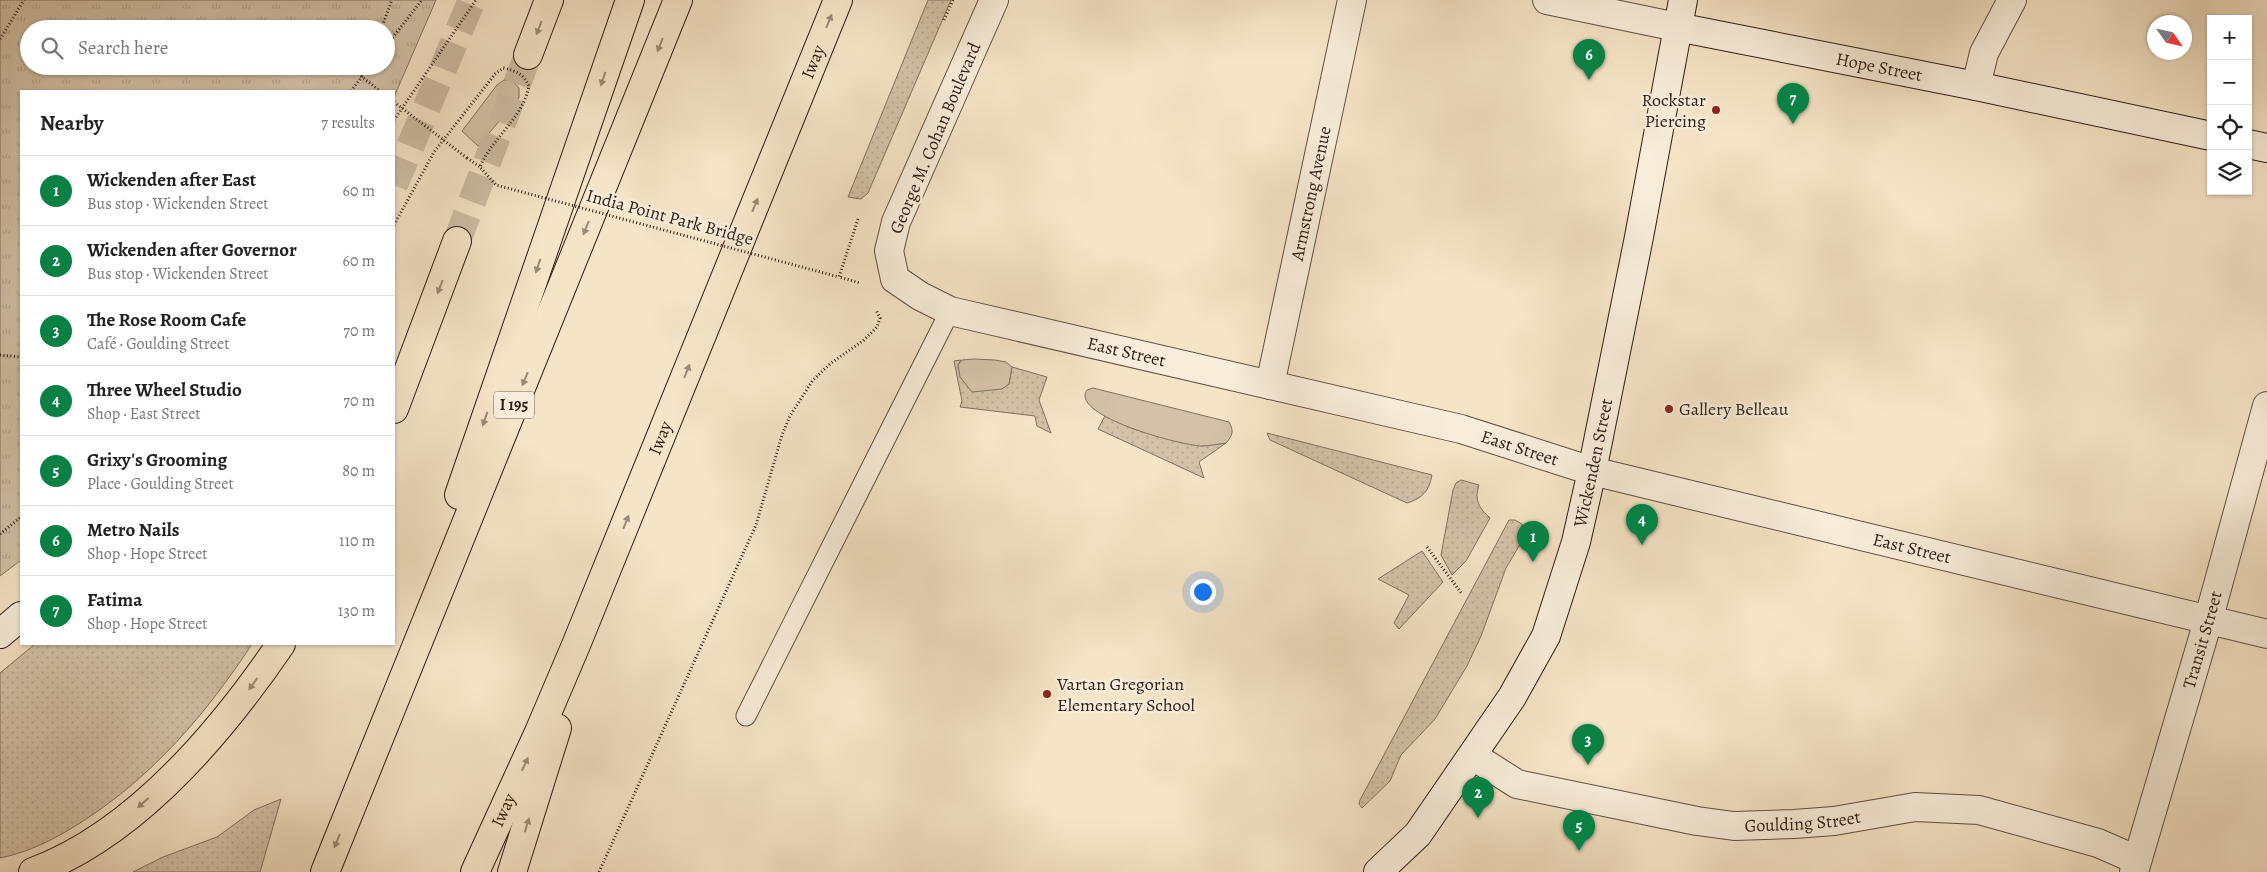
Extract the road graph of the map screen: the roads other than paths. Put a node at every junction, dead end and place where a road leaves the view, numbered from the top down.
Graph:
1 (549, 0) edge
2 (630, 0) edge
3 (678, 0) edge
4 (838, 0) edge
5 (994, 0) edge
6 (1352, 0) edge
7 (1547, 0) edge
8 (1683, 0) edge
9 (2012, 0) edge
10 (1677, 27) junction
11 (528, 55) tunnel mouth
12 (1976, 86) junction
13 (2207, 135) edge
14 (2252, 145) edge
15 (2267, 148) edge
16 (457, 241) tunnel mouth
17 (895, 279) joint
18 (950, 311) junction
19 (1270, 385) junction
20 (395, 406) edge
21 (2267, 406) edge
22 (1592, 471) junction
23 (608, 567) junction
24 (20, 617) edge
25 (2208, 620) junction
26 (0, 634) edge
27 (2267, 634) edge
28 (279, 645) edge
29 (746, 716) dead end
30 (1473, 756) junction
31 (350, 810) junction
32 (2136, 866) edge
33 (1383, 871) edge
34 (33, 872) edge
35 (325, 872) edge
36 (475, 872) edge
37 (512, 872) edge

1 -> 11 highway
2 -> 31 highway
3 -> 31 highway, I 195
23 -> 4 highway, Iway
5 - 17 street, George M. Cohan Boulevard
6 - 19 street, Armstrong Avenue
7 - 10 street, Hope Street
8 - 10 street, Wickenden Street
9 - 12 street
10 - 12 street, Hope Street
10 - 22 street, Wickenden Street
12 - 13 street, Hope Street
14 - 15 street
16 -> 20 highway
17 - 18 street, East Street
18 - 19 street, East Street
18 - 29 lane
19 - 22 street, East Street
21 - 25 street, Transit Street
22 - 25 street, East Street
22 - 30 street, Wickenden Street
36 -> 23 highway, Iway
37 -> 23 highway
24 - 26 street
25 - 27 street, East Street
25 - 32 street, Transit Street
28 -> 34 highway
30 - 32 street, Goulding Street
30 - 33 street, Wickenden Street
31 -> 35 highway, I 195

